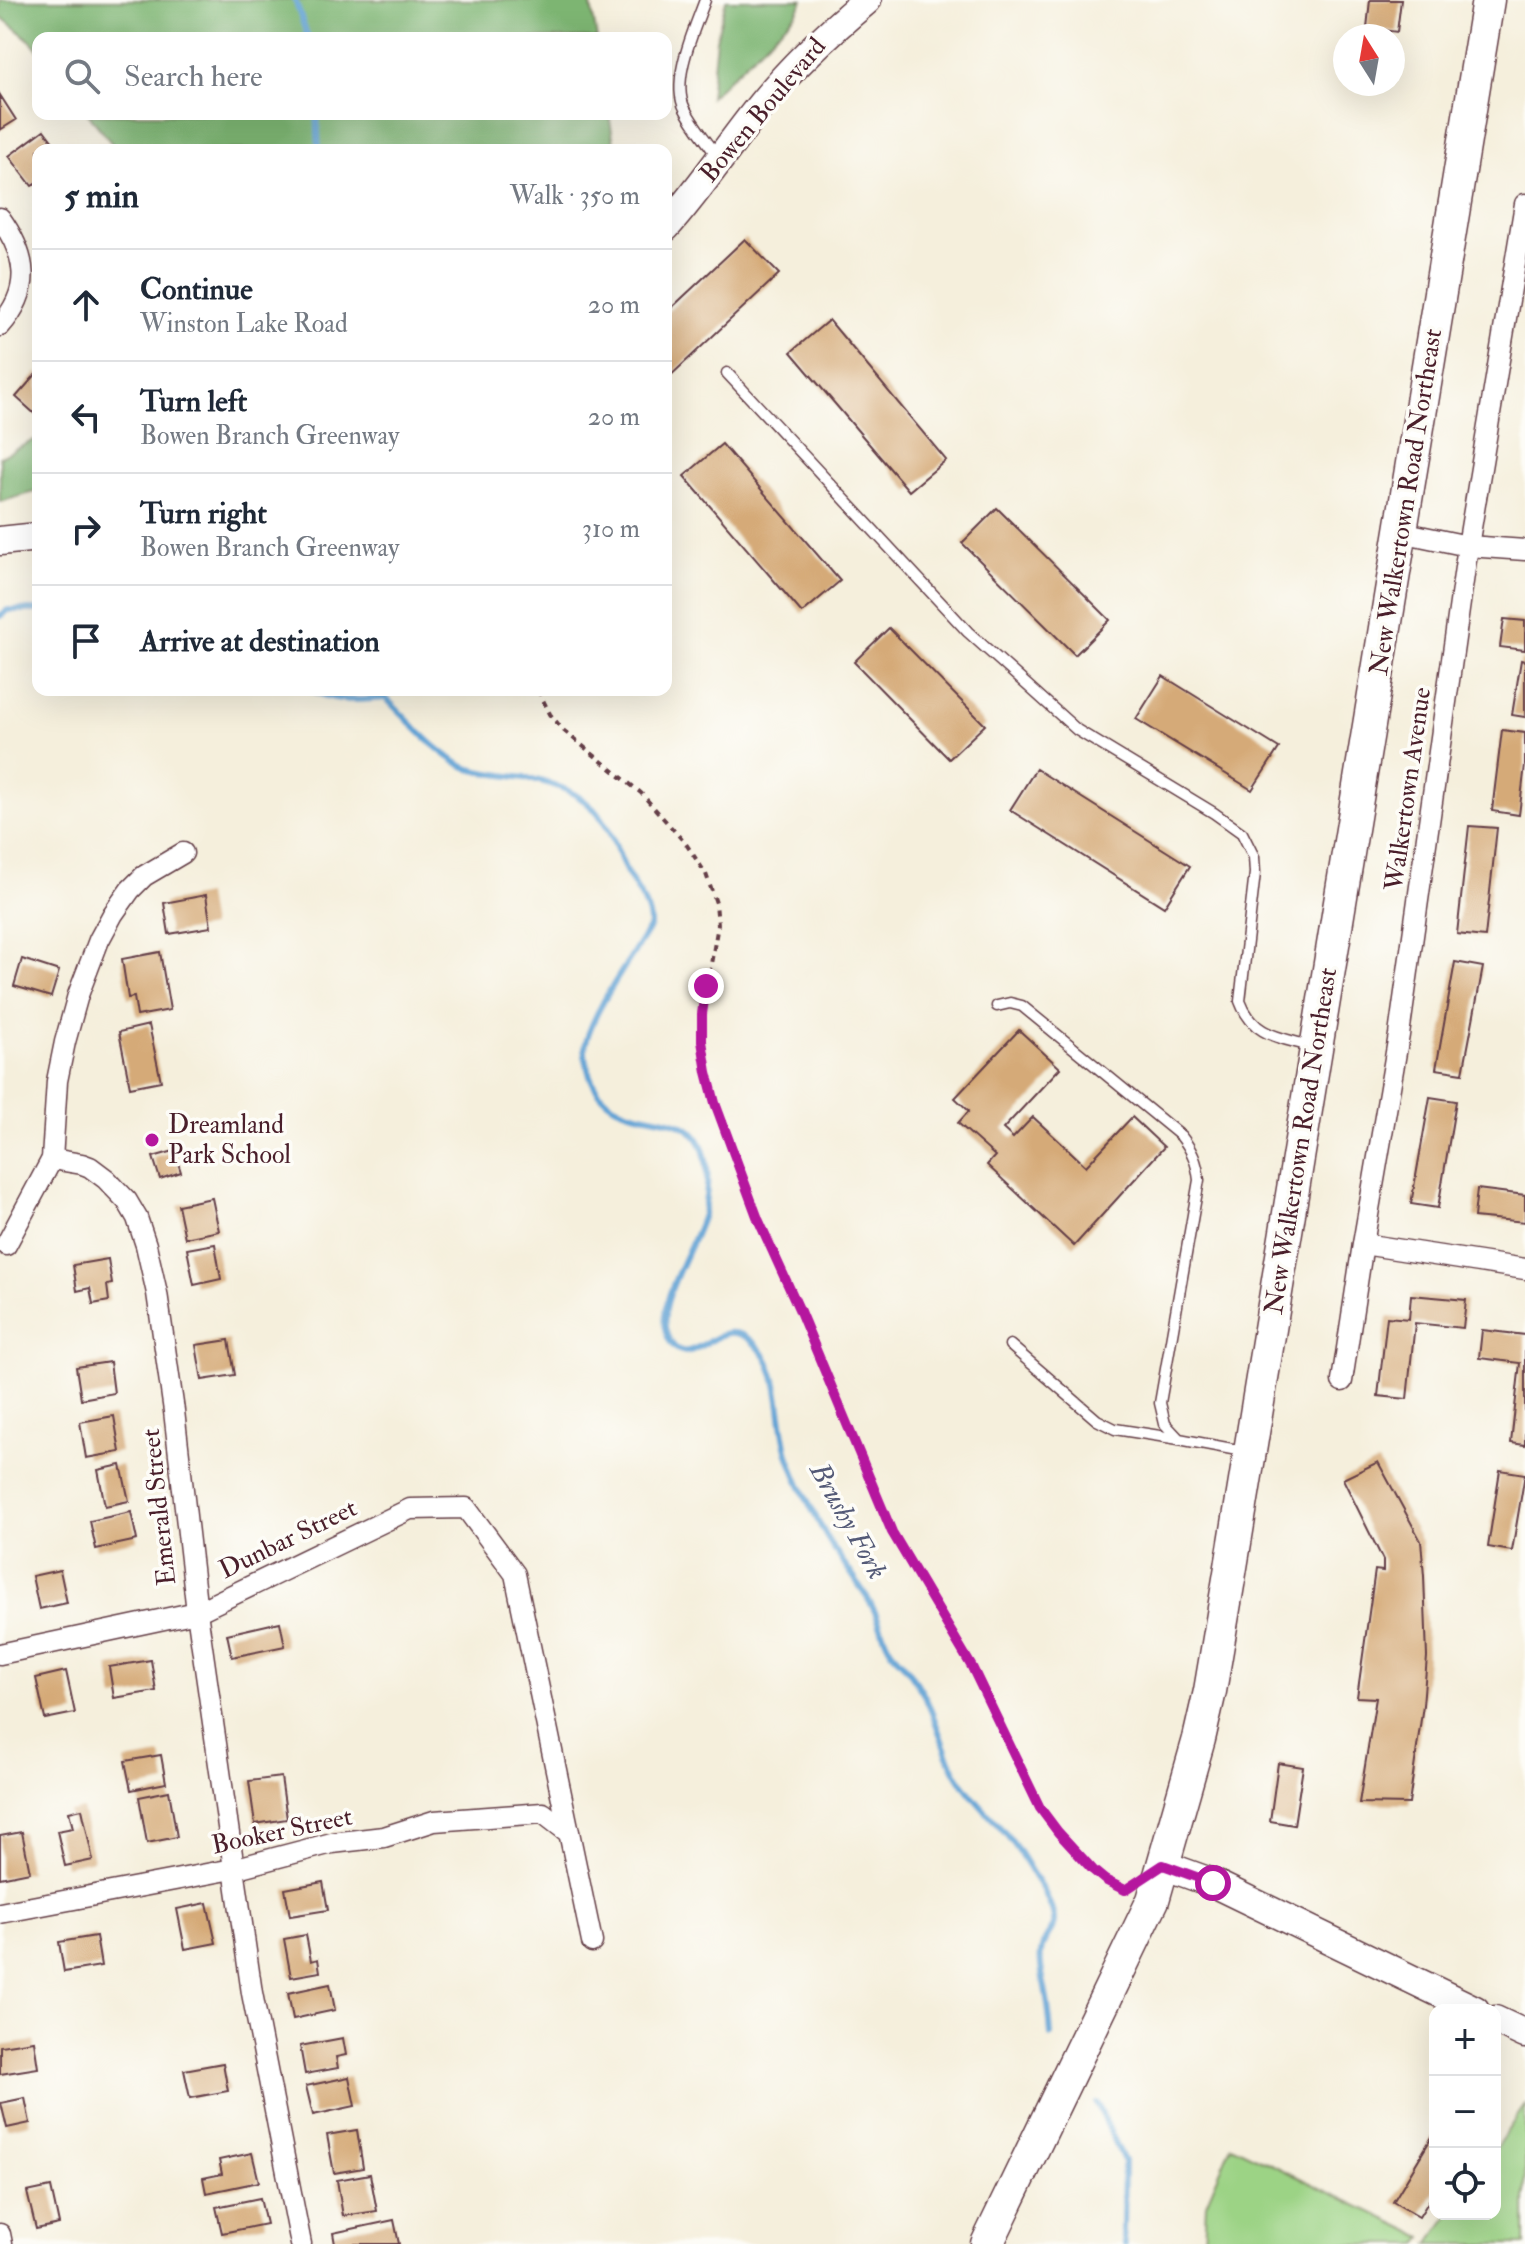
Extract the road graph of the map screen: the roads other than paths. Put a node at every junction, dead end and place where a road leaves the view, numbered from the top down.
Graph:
1 (705, 0) edge
2 (867, 0) edge
3 (1488, 0) edge
4 (720, 160) junction
5 (1525, 204) edge
6 (0, 218) edge
7 (672, 220) edge
8 (0, 326) edge
9 (727, 373) dead end
10 (1401, 532) junction
11 (32, 538) edge
12 (0, 541) edge
13 (1468, 546) junction
14 (1525, 550) edge
15 (183, 853) dead end
16 (997, 1006) dead end
17 (1316, 1047) junction
18 (52, 1159) junction
19 (1363, 1244) junction
20 (6, 1245) dead end
21 (1525, 1269) edge
22 (1010, 1345) dead end
23 (1342, 1381) dead end
24 (1179, 1439) junction
25 (1250, 1452) junction
26 (197, 1612) junction
27 (0, 1654) edge
28 (569, 1833) junction
29 (1163, 1865) junction
30 (233, 1869) junction
31 (0, 1913) edge
32 (592, 1942) dead end
33 (1463, 2004) edge
34 (1501, 2023) edge
35 (1525, 2034) edge
36 (0, 2234) edge
37 (2, 2244) edge
38 (301, 2244) edge
39 (987, 2244) edge

1 - 4 lane
2 - 4 street, Bowen Boulevard
3 - 10 main road, New Walkertown Road Northeast
4 - 7 street, Bowen Boulevard
5 - 13 street, Walkertown Avenue
6 - 8 street
9 - 17 lane
10 - 13 street
10 - 17 main road, New Walkertown Road Northeast
11 - 12 street
13 - 14 street
13 - 19 street, Walkertown Avenue
15 - 18 street
16 - 24 lane
17 - 25 main road, New Walkertown Road Northeast
18 - 20 street
18 - 26 street, Emerald Street
19 - 21 street
19 - 23 street, Walkertown Avenue
22 - 24 lane
24 - 25 lane
25 - 29 main road, New Walkertown Road Northeast
26 - 27 street, Dunbar Street
26 - 28 street, Dunbar Street
26 - 30 street, Emerald Street
28 - 30 street, Booker Street
28 - 32 street
29 - 33 street
29 - 39 main road, New Walkertown Road Northeast
30 - 31 street, Booker Street
30 - 38 street, Emerald Street
34 - 35 street
36 - 37 street

